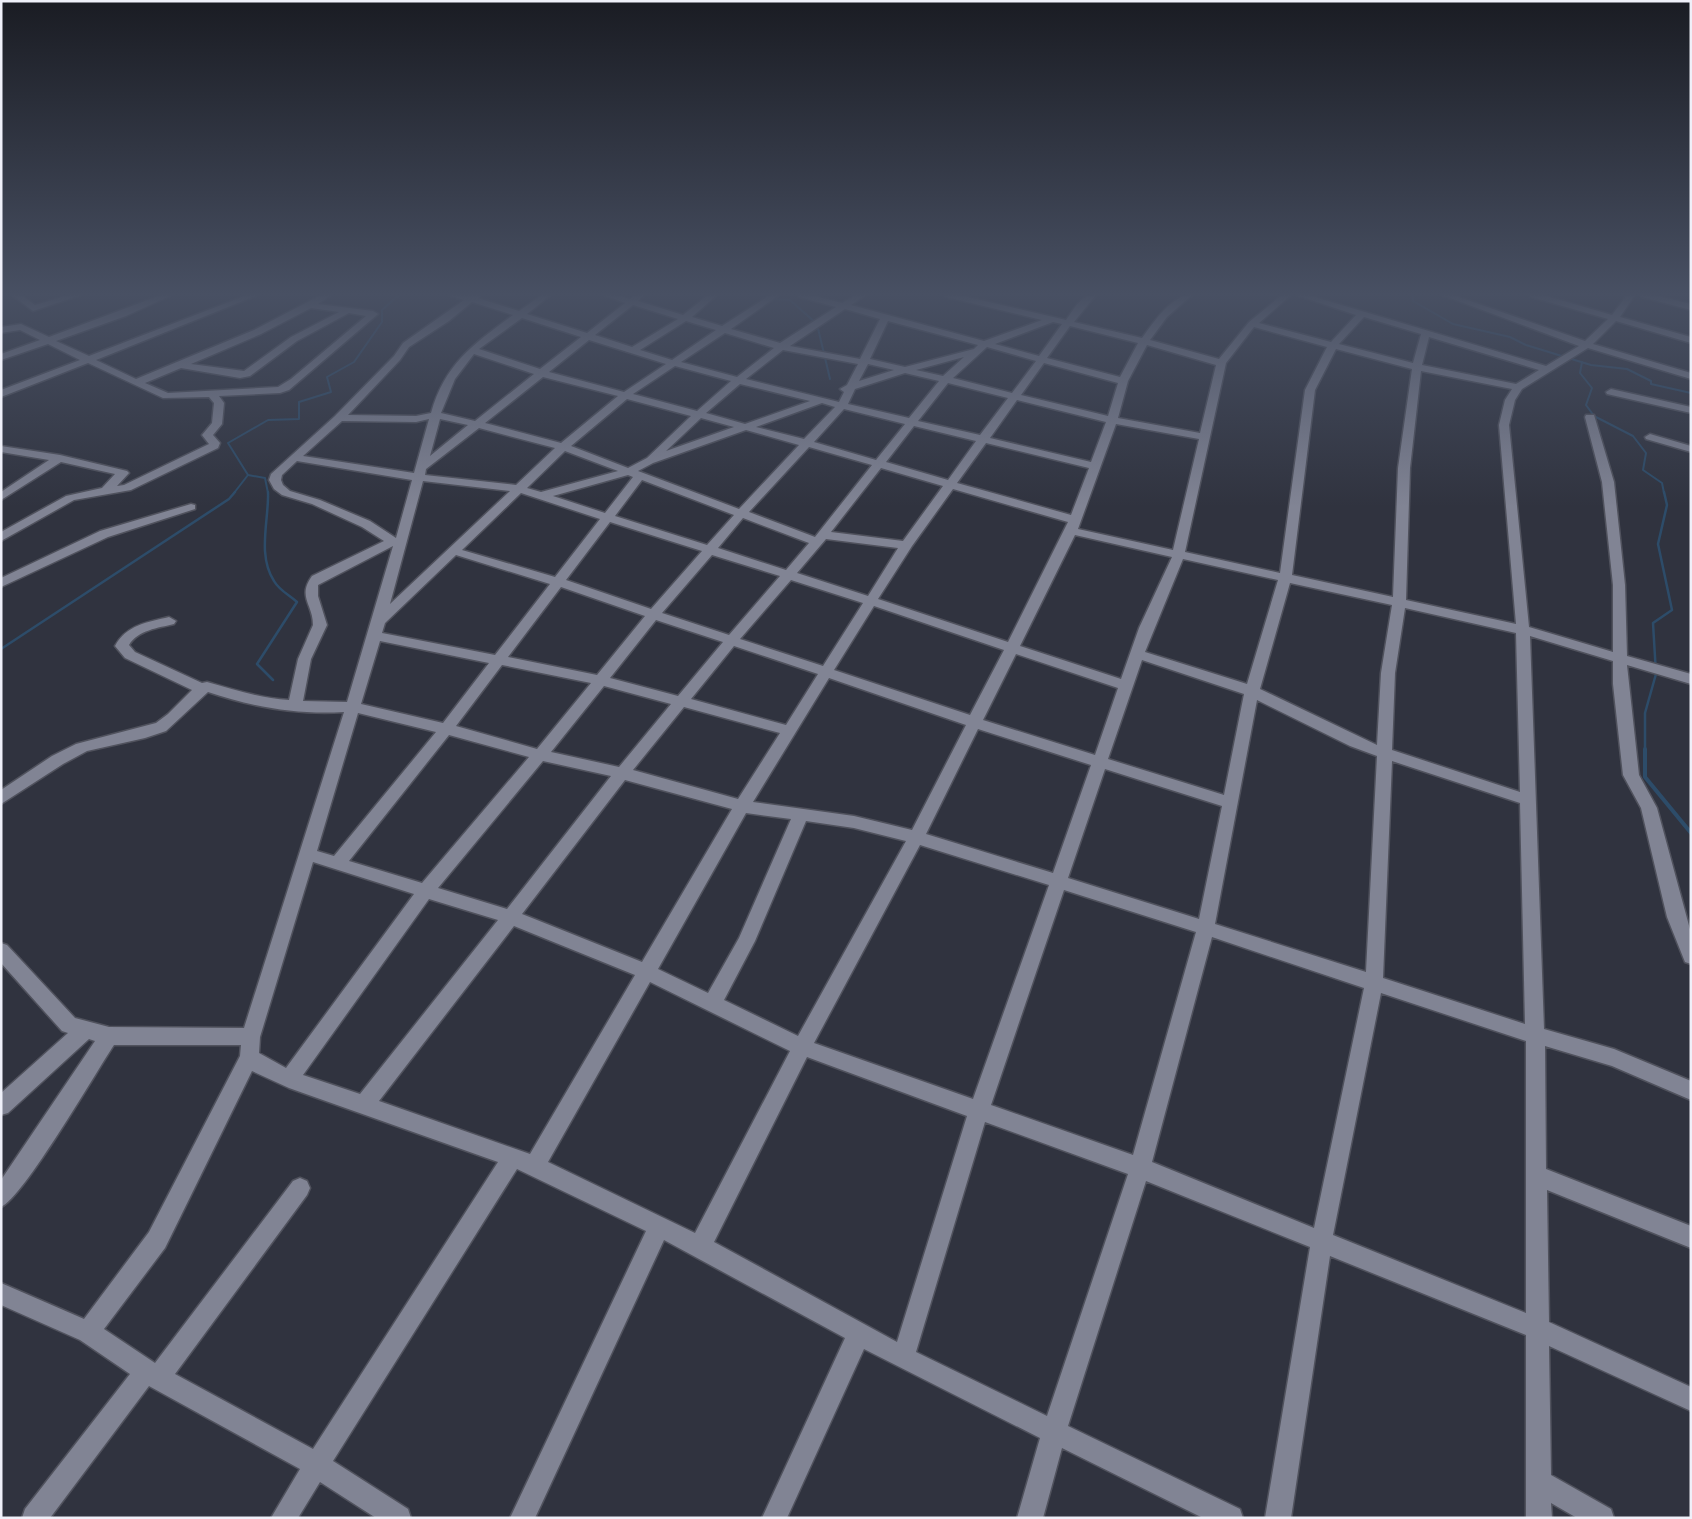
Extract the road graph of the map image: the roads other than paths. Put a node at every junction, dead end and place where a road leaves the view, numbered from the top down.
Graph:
1 (76, 366) edge
2 (99, 366) edge
3 (178, 366) edge
4 (185, 366) edge
5 (258, 366) edge
6 (311, 366) edge
7 (389, 366) edge
8 (460, 366) edge
9 (520, 366) edge
10 (551, 366) edge
11 (669, 366) edge
12 (684, 366) edge
13 (756, 366) edge
14 (862, 366) edge
15 (886, 366) edge
16 (918, 366) edge
17 (961, 366) edge
18 (1036, 366) edge
19 (1063, 366) edge
20 (1131, 366) edge
21 (1220, 366) edge
22 (1322, 366) edge
23 (1413, 366) edge
24 (1534, 366) edge
25 (1554, 366) edge
26 (1658, 366) edge
27 (1417, 367) junction
28 (904, 370) junction
29 (1547, 370) junction
30 (542, 373) junction
31 (1691, 376) edge
32 (737, 380) junction
33 (945, 380) junction
34 (1123, 381) junction
35 (136, 384) junction
36 (1518, 386) junction
37 (851, 387) junction
38 (1611, 392) dead end
39 (1, 394) edge
40 (627, 394) junction
41 (213, 395) junction
42 (1013, 397) junction
43 (822, 400) junction
44 (843, 404) junction
45 (1691, 410) edge
46 (697, 414) junction
47 (435, 415) junction
48 (1590, 417) dead end
49 (339, 418) junction
50 (1112, 420) junction
51 (911, 422) junction
52 (476, 424) junction
53 (746, 427) junction
54 (1205, 437) junction
55 (1650, 437) dead end
56 (982, 439) junction
57 (806, 444) junction
58 (563, 447) junction
59 (1, 449) edge
60 (1691, 449) edge
61 (298, 454) junction
62 (60, 458) junction
63 (649, 462) junction
64 (877, 465) junction
65 (1094, 466) junction
66 (419, 473) junction
67 (634, 474) junction
68 (951, 486) junction
69 (519, 489) junction
70 (105, 492) junction
71 (541, 496) junction
72 (1, 497) edge
73 (191, 507) dead end
74 (740, 515) junction
75 (608, 517) junction
76 (1072, 526) junction
77 (1, 537) edge
78 (820, 539) junction
79 (396, 543) junction
80 (906, 545) junction
81 (454, 550) junction
82 (709, 551) junction
83 (1178, 556) junction
84 (788, 576) junction
85 (1285, 579) junction
86 (558, 582) junction
87 (1, 583) edge
88 (871, 601) junction
89 (1399, 602) junction
90 (653, 615) junction
91 (169, 622) dead end
92 (377, 629) junction
93 (1523, 630) junction
94 (730, 642) junction
95 (1012, 647) junction
96 (1137, 654) junction
97 (1620, 657) junction
98 (498, 659) junction
99 (826, 674) junction
100 (1691, 679) edge
101 (600, 680) junction
102 (1126, 686) junction
103 (202, 689) junction
104 (1252, 691) junction
105 (680, 702) junction
106 (295, 706) junction
107 (353, 707) junction
108 (974, 722) junction
109 (446, 728) junction
110 (790, 731) junction
111 (1386, 754) junction
112 (540, 755) junction
113 (1100, 763) junction
114 (622, 773) junction
115 (1, 798) edge
116 (1528, 800) junction
117 (1230, 803) junction
118 (742, 806) junction
119 (801, 814) junction
120 (916, 837) junction
121 (307, 854) junction
122 (338, 863) junction
123 (1059, 883) junction
124 (427, 889) junction
125 (512, 917) junction
126 (1206, 928) junction
127 (1691, 957) edge
128 (4, 958) edge
129 (648, 972) junction
130 (1374, 982) junction
131 (712, 1004) junction
132 (84, 1031) junction
133 (108, 1036) junction
134 (1534, 1036) junction
135 (251, 1037) junction
136 (802, 1047) junction
137 (249, 1057) junction
138 (290, 1079) junction
139 (1691, 1091) edge
140 (364, 1105) junction
141 (1, 1106) edge
142 (979, 1110) junction
143 (513, 1157) junction
144 (534, 1166) junction
145 (1140, 1168) junction
146 (1537, 1176) junction
147 (300, 1188) dead end
148 (1, 1197) edge
149 (660, 1226) junction
150 (1691, 1237) edge
151 (1321, 1243) junction
152 (700, 1246) junction
153 (1, 1294) edge
154 (1538, 1329) junction
155 (88, 1332) junction
156 (859, 1333) junction
157 (903, 1358) junction
158 (152, 1375) junction
159 (1691, 1400) edge
160 (1054, 1432) junction
161 (317, 1465) junction
162 (1538, 1481) junction
163 (34, 1518) edge
164 (283, 1518) edge
165 (400, 1518) edge
166 (522, 1518) edge
167 (774, 1518) edge
168 (1030, 1518) edge
169 (1231, 1518) edge
170 (1278, 1518) edge
171 (1539, 1518) edge
172 (1602, 1518) edge

1 - 39 street
2 - 35 street
3 - 35 street
4 - 5 street
6 - 41 street
7 - 49 street
8 - 47 street
9 - 30 street
10 - 30 street
11 - 40 street
12 - 32 street
13 - 32 street
14 - 37 street
15 - 28 street
16 - 28 street
17 - 33 street
18 - 42 street
19 - 34 street
20 - 34 street
21 - 54 street
22 - 85 street
23 - 27 street
24 - 29 street
25 - 29 street
26 - 31 street
27 - 36 street
27 - 89 street
28 - 33 street
28 - 37 street
29 - 36 street
30 - 40 street
30 - 52 street
32 - 43 street
32 - 46 street
33 - 42 street
33 - 51 street
34 - 50 street
35 - 41 street
36 - 93 street
37 - 43 street
37 - 44 street
38 - 45 street
40 - 46 street
40 - 58 street
41 - 70 street
42 - 50 street
42 - 56 street
43 - 44 street
43 - 53 street
44 - 51 street
44 - 57 street
46 - 53 street
46 - 63 street
47 - 49 street
47 - 52 street
47 - 66 street
48 - 97 street
49 - 61 street
50 - 54 street
50 - 65 street
51 - 56 street
51 - 64 street
52 - 58 street
52 - 66 street
53 - 57 street
53 - 63 street
54 - 83 street
55 - 60 street
56 - 65 street
56 - 68 street
57 - 64 street
57 - 74 street
58 - 67 street
58 - 69 street
59 - 62 street
61 - 66 street
61 - 79 street
62 - 70 street
62 - 72 street
63 - 67 street
64 - 68 street
64 - 78 street
65 - 76 street
66 - 69 street
66 - 79 street
67 - 71 street
67 - 74 street
67 - 75 street
68 - 76 street
68 - 80 street
69 - 71 street
69 - 81 street
70 - 77 street
71 - 75 street
73 - 87 street
74 - 78 street
74 - 82 street
75 - 82 street
75 - 86 street
76 - 83 street
76 - 95 street
78 - 80 street
78 - 84 street
79 - 92 street
79 - 106 street
80 - 88 street
81 - 86 street
81 - 92 street
82 - 84 street
82 - 90 street
83 - 85 street
83 - 96 street
84 - 88 street
84 - 94 street
85 - 89 street
85 - 104 street
86 - 90 street
86 - 98 street
88 - 95 street
88 - 99 street
89 - 93 street
89 - 111 street
90 - 94 street
90 - 101 street
91 - 103 street
92 - 98 street
92 - 107 street
93 - 97 street
93 - 116 street
94 - 99 street
94 - 105 street
95 - 102 street
95 - 108 street
96 - 102 street
96 - 104 street
97 - 100 street
97 - 127 street
98 - 101 street
98 - 109 street
99 - 108 street
99 - 110 street
101 - 105 street
101 - 112 street
102 - 113 street
103 - 106 street
103 - 115 street
104 - 111 street
104 - 117 street
105 - 110 street
105 - 114 street
106 - 107 street
107 - 109 street
107 - 121 street
108 - 113 street
108 - 120 street
109 - 112 street
109 - 122 street
110 - 118 street
111 - 116 street
111 - 130 street
112 - 114 street
112 - 124 street
113 - 117 street
113 - 123 street
114 - 118 street
114 - 125 street
116 - 134 street
117 - 126 street
118 - 119 street
118 - 129 street
119 - 120 street
119 - 131 street
120 - 123 street
120 - 136 street
121 - 122 street
121 - 135 street
122 - 124 street
123 - 126 street
123 - 142 street
124 - 125 street
124 - 138 street
125 - 129 street
125 - 140 street
126 - 130 street
126 - 145 street
128 - 132 street
129 - 131 street
129 - 144 street
130 - 134 street
130 - 151 street
131 - 136 street
132 - 133 street
132 - 141 street
133 - 135 street
133 - 148 street
134 - 139 street
134 - 146 street
135 - 137 street
136 - 142 street
136 - 152 street
137 - 138 street
137 - 155 street
138 - 140 street
140 - 143 street
142 - 145 street
142 - 157 street
143 - 144 street
143 - 161 street
144 - 149 street
145 - 151 street
145 - 160 street
146 - 150 street
146 - 154 street
147 - 158 street
149 - 152 street
149 - 166 street
151 - 154 street
151 - 170 street
152 - 156 street
153 - 155 street
154 - 159 street
154 - 162 street
155 - 158 street
156 - 157 street
156 - 167 street
157 - 160 street
158 - 161 street
158 - 163 street
160 - 168 street
160 - 169 street
161 - 164 street
161 - 165 street
162 - 171 street
162 - 172 street

